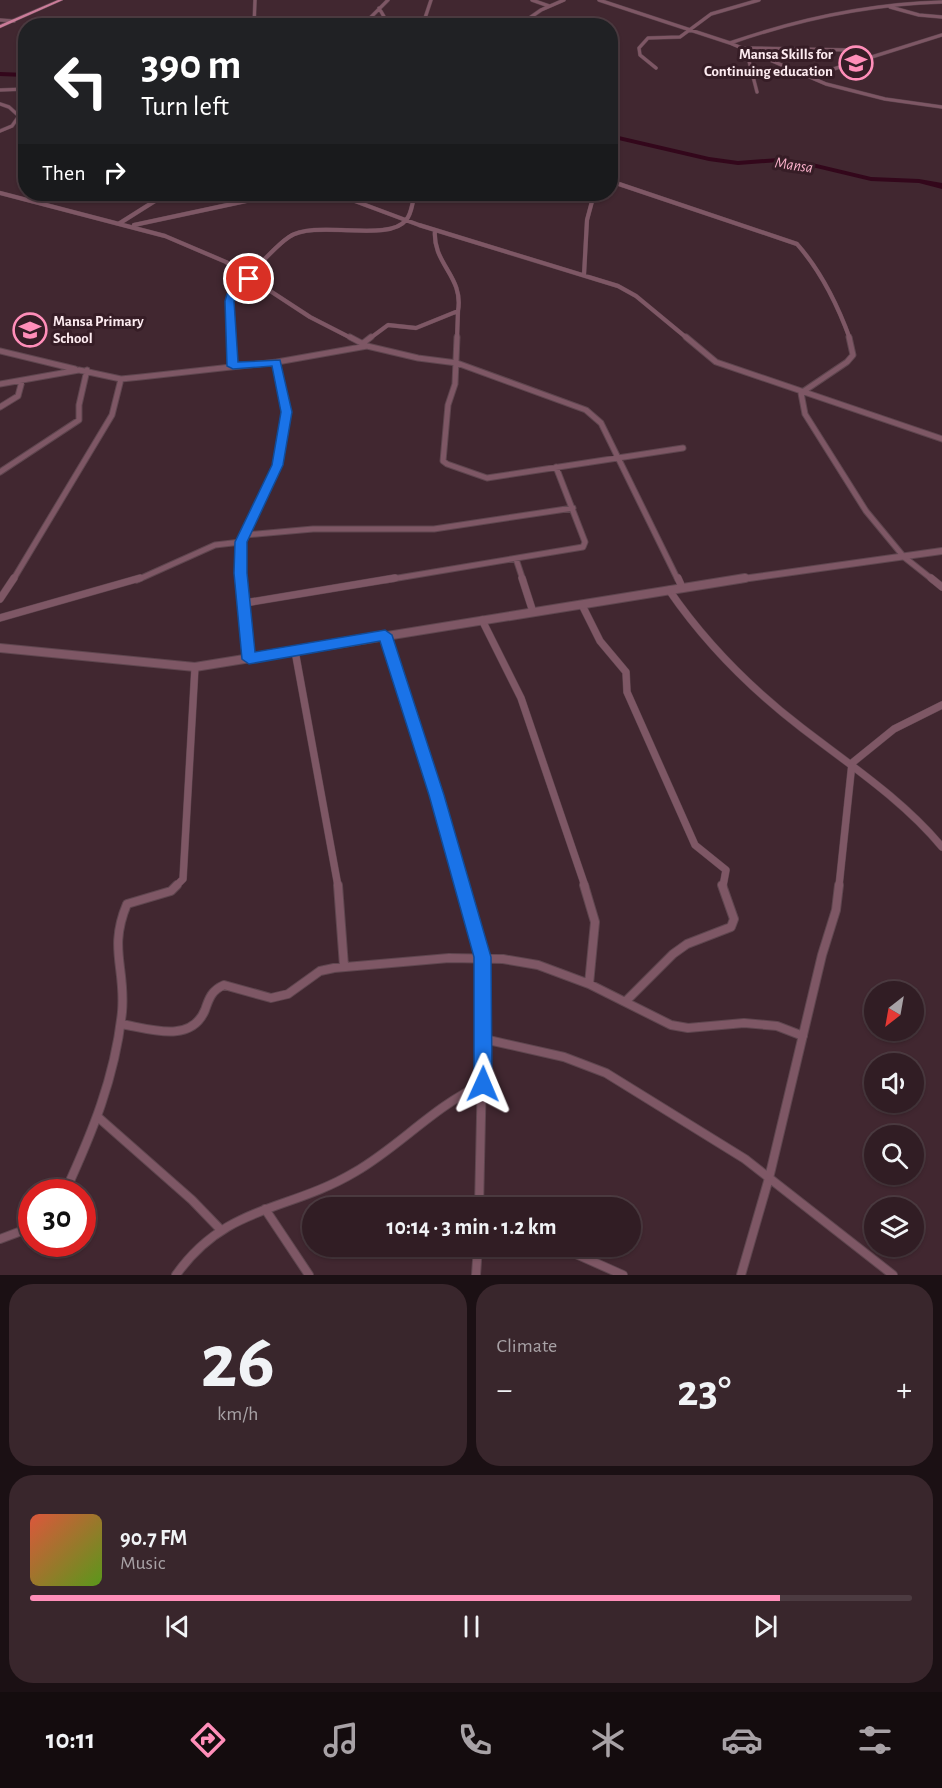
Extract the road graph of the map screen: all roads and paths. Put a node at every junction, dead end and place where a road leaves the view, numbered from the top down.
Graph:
1 (61, 0) edge
2 (255, 0) edge
3 (388, 0) edge
4 (432, 0) edge
5 (532, 0) edge
6 (564, 0) edge
7 (599, 0) edge
8 (759, 0) edge
9 (942, 2) edge
10 (885, 5) junction
11 (549, 6) junction
12 (380, 8) junction
13 (942, 17) edge
14 (21, 18) edge
15 (254, 18) edge
16 (370, 18) edge
17 (385, 18) edge
18 (425, 18) edge
19 (530, 18) edge
20 (18, 19) edge
21 (0, 20) edge
22 (14, 21) junction
23 (0, 27) edge
24 (688, 28) junction
25 (942, 35) edge
26 (730, 43) junction
27 (741, 48) junction
28 (756, 54) junction
29 (872, 58) junction
30 (656, 68) dead end
31 (807, 77) junction
32 (18, 89) edge
33 (0, 90) edge
34 (757, 92) dead end
35 (0, 104) edge
36 (942, 107) edge
37 (18, 115) edge
38 (18, 117) edge
39 (0, 131) edge
40 (618, 184) edge
41 (0, 193) edge
42 (18, 198) edge
43 (32, 201) edge
44 (155, 201) edge
45 (245, 201) edge
46 (355, 201) edge
47 (413, 201) edge
48 (592, 201) edge
49 (407, 220) junction
50 (120, 223) junction
51 (130, 225) junction
52 (435, 230) junction
53 (584, 275) junction
54 (249, 279) junction
55 (458, 311) junction
56 (365, 345) junction
57 (0, 351) edge
58 (277, 362) junction
59 (457, 363) junction
60 (233, 366) junction
61 (79, 370) junction
62 (87, 370) junction
63 (122, 378) junction
64 (22, 381) junction
65 (0, 384) edge
66 (801, 393) junction
67 (0, 407) edge
68 (942, 439) edge
69 (683, 448) dead end
70 (618, 459) junction
71 (556, 467) junction
72 (0, 472) edge
73 (573, 508) junction
74 (245, 535) junction
75 (241, 542) junction
76 (942, 551) edge
77 (904, 557) junction
78 (516, 559) junction
79 (682, 587) junction
80 (942, 587) edge
81 (669, 590) junction
82 (0, 599) edge
83 (245, 603) junction
84 (582, 605) junction
85 (532, 612) junction
86 (0, 618) edge
87 (482, 620) junction
88 (385, 635) junction
89 (0, 648) edge
90 (295, 651) junction
91 (249, 659) junction
92 (195, 667) junction
93 (942, 705) edge
94 (852, 763) junction
95 (942, 848) edge
96 (482, 957) junction
97 (344, 966) junction
98 (589, 984) junction
99 (626, 1001) junction
100 (121, 1024) junction
101 (803, 1036) junction
102 (484, 1040) junction
103 (483, 1084) junction
104 (99, 1118) junction
105 (769, 1178) junction
106 (71, 1179) edge
107 (479, 1197) edge
108 (265, 1209) junction
109 (220, 1229) junction
110 (18, 1232) edge
111 (0, 1239) edge
112 (477, 1257) edge
113 (583, 1257) edge
114 (176, 1275) edge
115 (309, 1275) edge
116 (476, 1275) edge
117 (623, 1275) edge
118 (741, 1275) edge
119 (893, 1275) edge

1 - 14 main road
2 - 15 street
3 - 12 street
4 - 18 street
5 - 11 street
6 - 11 street
7 - 24 street
8 - 24 street
9 - 10 street
10 - 13 street
10 - 26 street
11 - 19 street
12 - 16 street
12 - 17 street
20 - 22 main road
21 - 22 street
22 - 23 main road
24 - 26 street
24 - 30 street
25 - 29 street
26 - 27 street
27 - 28 street
27 - 29 street
28 - 31 street
28 - 34 street
29 - 31 street
31 - 36 street
32 - 33 street
35 - 37 street
38 - 39 street
40 - 66 street
41 - 42 street
43 - 50 street
44 - 50 street
45 - 51 street
46 - 49 street
47 - 49 street
48 - 53 street
49 - 52 street
49 - 54 street
50 - 51 street
51 - 54 street
52 - 53 street
52 - 55 street
53 - 66 street
54 - 56 street
54 - 60 street
55 - 56 street
55 - 59 street
56 - 58 street
56 - 59 street
57 - 61 street
58 - 60 street
58 - 74 street
59 - 70 street
59 - 71 street
60 - 63 street
61 - 62 street
61 - 64 street
62 - 63 street
62 - 72 street
63 - 82 street
64 - 65 street
64 - 67 street
66 - 68 street
66 - 77 street
69 - 70 street
70 - 71 street
70 - 79 street
71 - 73 street
73 - 74 street
73 - 78 street
74 - 75 street
75 - 83 street
75 - 86 street
76 - 77 street
77 - 79 street
77 - 80 street
78 - 83 street
78 - 85 street
79 - 81 street
81 - 84 street
81 - 94 street
83 - 91 street
84 - 85 street
84 - 99 street
85 - 87 street
87 - 88 street
87 - 98 street
88 - 90 street
88 - 96 street
89 - 92 street
90 - 91 street
90 - 97 street
91 - 92 street
92 - 100 street
93 - 94 street
94 - 95 street
94 - 101 street
96 - 97 street
96 - 98 street
96 - 102 street
97 - 100 street
98 - 99 street
99 - 101 street
100 - 104 street
101 - 105 street
102 - 103 street
102 - 105 street
103 - 107 street
103 - 108 street
104 - 106 street
104 - 109 street
105 - 118 street
105 - 119 street
108 - 109 street
108 - 115 street
109 - 114 street
110 - 111 street
112 - 116 street
113 - 117 street

